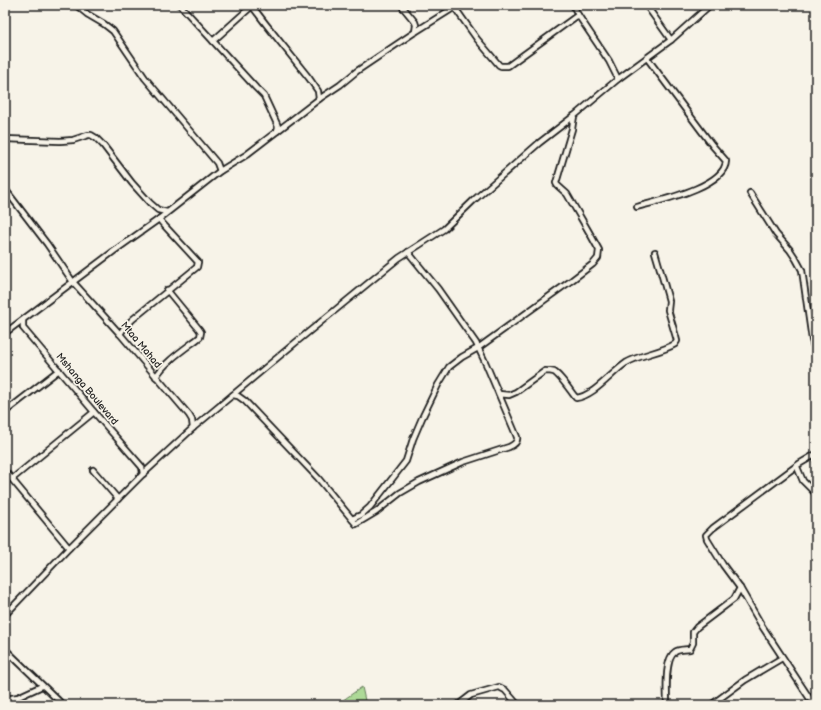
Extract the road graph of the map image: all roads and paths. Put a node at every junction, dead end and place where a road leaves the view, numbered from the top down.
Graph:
1 (76, 5) edge
2 (180, 5) edge
3 (253, 5) edge
4 (400, 5) edge
5 (572, 5) edge
6 (646, 5) edge
7 (710, 5) edge
8 (455, 6) edge
9 (578, 15) junction
10 (415, 22) junction
11 (426, 26) junction
12 (415, 32) junction
13 (670, 40) junction
14 (213, 41) junction
15 (647, 58) junction
16 (614, 72) junction
17 (624, 75) junction
18 (618, 79) junction
19 (319, 99) junction
20 (574, 116) junction
21 (278, 124) junction
22 (283, 127) junction
23 (277, 131) junction
24 (5, 139) edge
25 (218, 166) junction
26 (226, 168) junction
27 (220, 171) junction
28 (5, 189) edge
29 (750, 193) dead end
30 (637, 207) dead end
31 (158, 210) junction
32 (167, 212) junction
33 (159, 219) junction
34 (408, 252) junction
35 (655, 252) dead end
36 (74, 282) junction
37 (167, 290) junction
38 (22, 320) junction
39 (15, 326) junction
40 (23, 328) junction
41 (5, 333) edge
42 (120, 334) junction
43 (478, 348) junction
44 (472, 351) junction
45 (481, 354) junction
46 (816, 354) edge
47 (59, 370) junction
48 (156, 377) junction
49 (500, 394) junction
50 (234, 395) junction
51 (509, 395) junction
52 (503, 404) junction
53 (5, 412) edge
54 (94, 412) junction
55 (192, 420) junction
56 (201, 421) junction
57 (194, 428) junction
58 (816, 454) edge
59 (142, 467) junction
60 (152, 467) junction
61 (796, 467) junction
62 (93, 470) dead end
63 (5, 471) edge
64 (143, 474) junction
65 (12, 479) junction
66 (816, 494) edge
67 (118, 499) junction
68 (352, 519) junction
69 (69, 548) junction
70 (740, 588) junction
71 (5, 615) edge
72 (5, 649) edge
73 (782, 658) junction
74 (42, 686) junction
75 (5, 699) edge
76 (63, 705) edge
77 (458, 705) edge
78 (518, 705) edge
79 (668, 705) edge
80 (711, 705) edge
81 (814, 705) edge

1 - 25 street
2 - 14 street
3 - 14 street
3 - 19 street
4 - 10 street
5 - 9 street
6 - 13 street
7 - 13 street
8 - 9 street
8 - 11 street
9 - 16 street
10 - 11 street
10 - 12 street
11 - 12 street
12 - 19 street
13 - 15 street
14 - 21 street
15 - 17 street
15 - 30 street
16 - 17 street
16 - 18 street
17 - 18 street
18 - 20 street
19 - 22 street
20 - 34 street
20 - 43 street
21 - 22 street
21 - 23 street
22 - 23 street
23 - 26 street
24 - 31 street
25 - 26 street
25 - 27 street
26 - 27 street
27 - 32 street
28 - 36 street, Mtaa Mahad
29 - 46 street
31 - 32 street
31 - 33 street
32 - 33 street
33 - 36 street
33 - 37 street
34 - 43 street
34 - 50 street
35 - 51 street
36 - 38 street
36 - 42 street, Mtaa Mahad
37 - 42 street
37 - 48 street
38 - 39 street
38 - 40 street
39 - 40 street
39 - 41 street
40 - 47 street, Mshanga Boulevard
42 - 48 street, Mtaa Mahad
43 - 44 street
43 - 45 street
44 - 45 street
44 - 68 street
45 - 49 street
47 - 53 street
47 - 54 street, Mshanga Boulevard
48 - 55 street, Mtaa Mahad
49 - 51 street
49 - 52 street
50 - 56 street
50 - 68 street
51 - 52 street
52 - 68 street
54 - 59 street, Mshanga Boulevard
54 - 65 street
55 - 56 street
55 - 57 street, Mtaa Mahad
56 - 57 street
57 - 60 street
58 - 61 street
59 - 60 street
59 - 64 street
60 - 64 street
61 - 66 street
61 - 70 street
62 - 67 street
63 - 65 street
64 - 67 street
65 - 69 street
67 - 69 street
69 - 71 street
70 - 73 street
70 - 79 street
72 - 74 street
73 - 80 street
73 - 81 street
74 - 75 street
74 - 76 street
77 - 78 street

